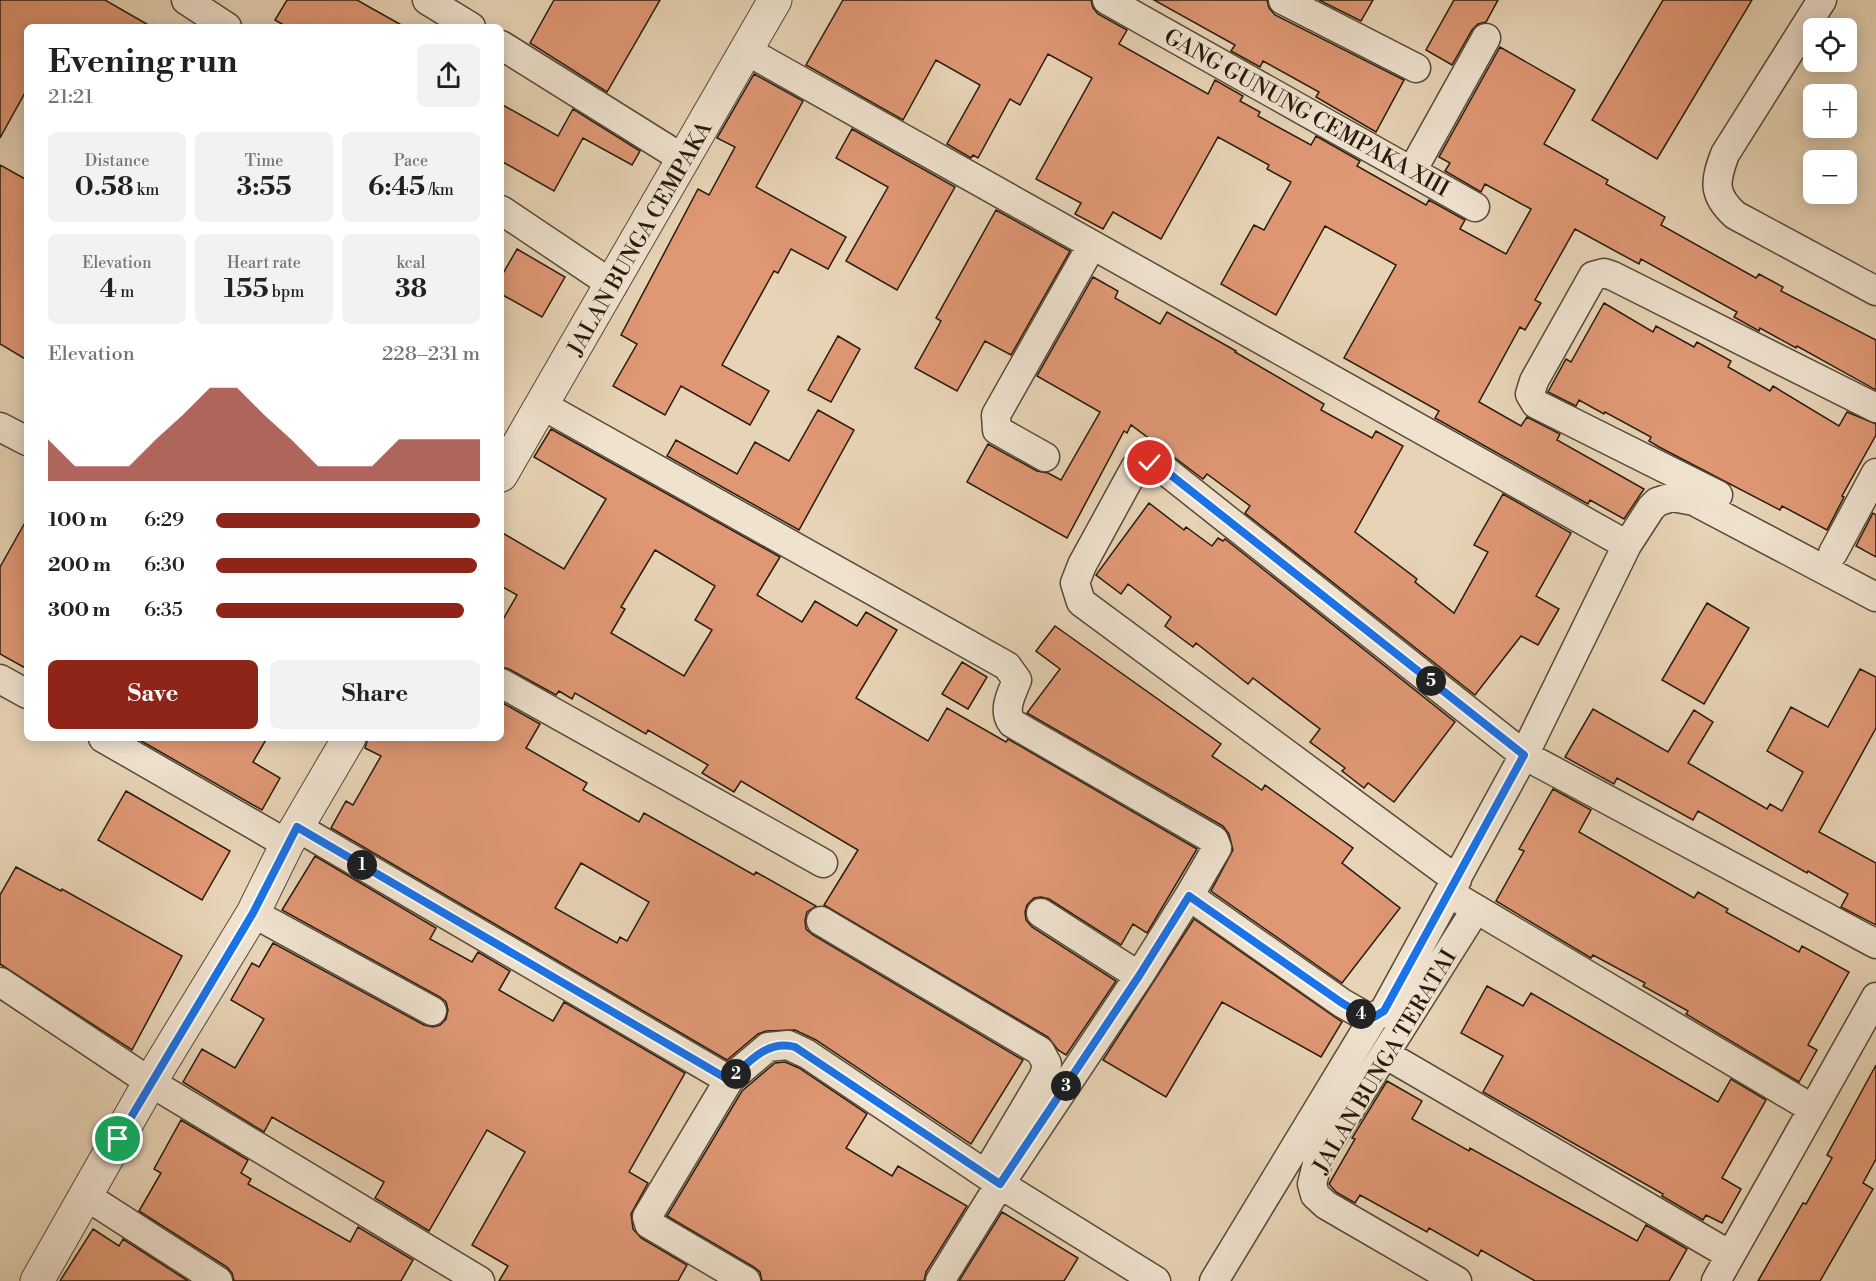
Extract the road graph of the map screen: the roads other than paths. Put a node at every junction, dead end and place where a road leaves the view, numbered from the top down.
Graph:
1 (186, 0) edge
2 (427, 0) edge
3 (776, 0) edge
4 (1107, 0) edge
5 (1283, 0) edge
6 (1822, 0) edge
7 (222, 24) edge
8 (466, 24) edge
9 (1486, 38) dead end
10 (504, 47) edge
11 (747, 51) junction
12 (1416, 68) dead end
13 (685, 160) junction
14 (1412, 171) junction
15 (1475, 207) dead end
16 (504, 212) edge
17 (1092, 245) junction
18 (613, 285) junction
19 (1876, 291) edge
20 (542, 405) junction
21 (1876, 408) edge
22 (0, 427) edge
23 (24, 439) edge
24 (1046, 457) dead end
25 (504, 470) edge
26 (1876, 473) edge
27 (1627, 545) junction
28 (1833, 553) junction
29 (1876, 576) edge
30 (1876, 597) edge
31 (0, 679) edge
32 (504, 685) edge
33 (24, 692) edge
34 (108, 741) edge
35 (347, 741) edge
36 (1524, 755) junction
37 (292, 836) junction
38 (823, 863) dead end
39 (1453, 887) junction
40 (1189, 896) junction
41 (1476, 909) junction
42 (253, 913) junction
43 (1041, 913) dead end
44 (821, 921) dead end
45 (1876, 944) edge
46 (1139, 976) junction
47 (0, 982) edge
48 (1876, 997) edge
49 (432, 1011) dead end
50 (1374, 1017) junction
51 (1385, 1054) junction
52 (729, 1080) junction
53 (150, 1082) junction
54 (1813, 1109) junction
55 (993, 1179) junction
56 (86, 1196) junction
57 (1730, 1255) junction
58 (741, 1280) edge
59 (37, 1281) edge
60 (218, 1281) edge
61 (480, 1281) edge
62 (940, 1281) edge
63 (1156, 1281) edge
64 (1214, 1281) edge
65 (1457, 1281) edge
66 (1716, 1281) edge

1 - 7 street
2 - 8 street
3 - 11 street, JALAN BUNGA CEMPAKA
4 - 14 street, GANG GUNUNG CEMPAKA XIII
5 - 12 street
6 - 19 street
9 - 14 street
10 - 13 street
11 - 13 street, JALAN BUNGA CEMPAKA
11 - 17 street
13 - 18 street, JALAN BUNGA CEMPAKA
14 - 15 street, GANG GUNUNG CEMPAKA XIII
16 - 18 street
17 - 24 street
17 - 27 street
18 - 20 street, JALAN BUNGA CEMPAKA
20 - 25 street, JALAN BUNGA CEMPAKA
20 - 40 street
21 - 28 street
22 - 23 street
26 - 28 street
27 - 30 street
27 - 36 street
28 - 29 street
31 - 33 street
32 - 38 street
34 - 37 street
35 - 37 street
36 - 39 street
36 - 39 street
36 - 45 street
37 - 42 street
37 - 52 street
39 - 41 street
39 - 50 street
40 - 46 street
40 - 50 street
41 - 51 street, JALAN BUNGA TERATAI
41 - 54 street
42 - 49 street
42 - 53 street
43 - 46 street
44 - 55 street
46 - 55 street
47 - 53 street
48 - 54 street
50 - 64 street
51 - 57 street
51 - 65 street, JALAN BUNGA TERATAI
52 - 55 street
52 - 58 street
53 - 56 street
53 - 61 street
54 - 57 street
55 - 62 street
55 - 63 street
56 - 59 street
56 - 60 street
57 - 66 street

